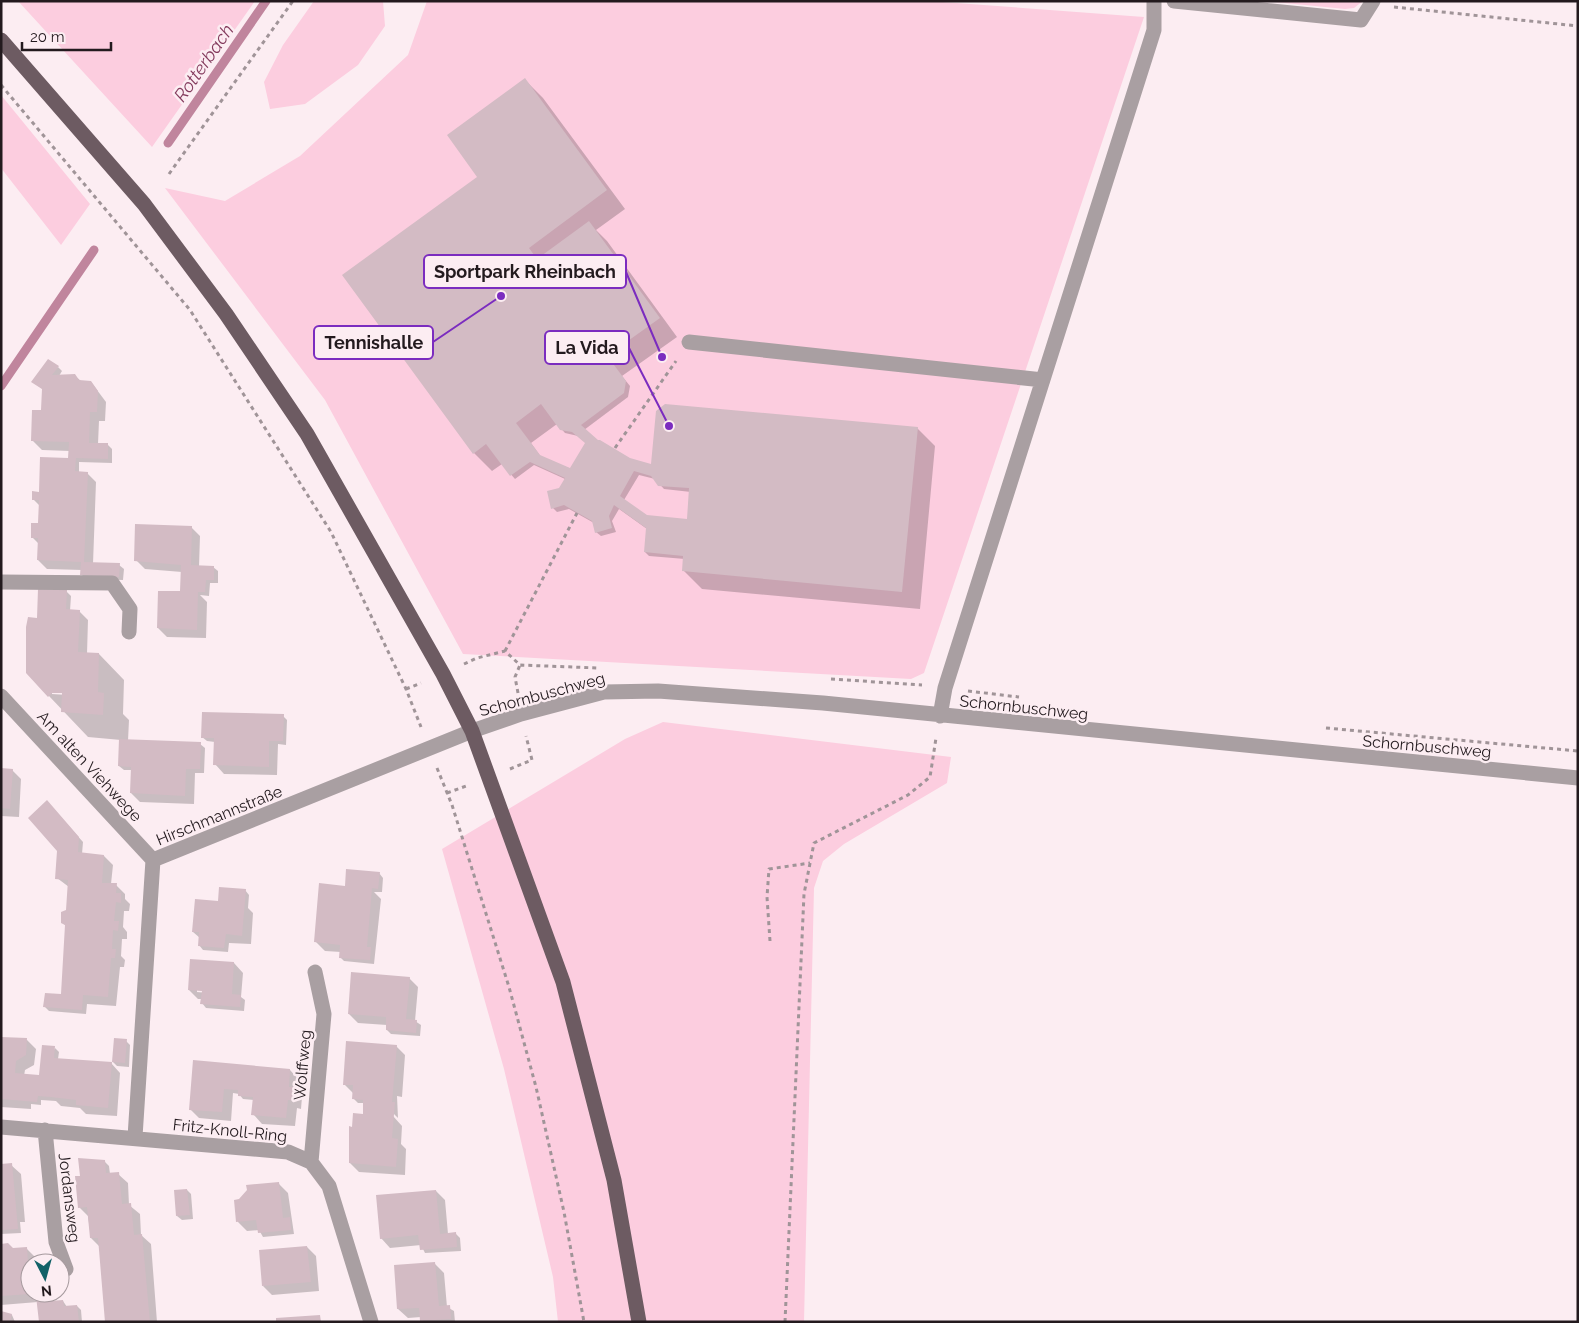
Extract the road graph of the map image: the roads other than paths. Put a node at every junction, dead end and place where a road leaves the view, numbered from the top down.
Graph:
1 (1154, 1) edge
2 (1174, 1) edge
3 (1372, 3) edge
4 (1, 40) edge
5 (690, 342) road end
6 (1043, 380) junction
7 (1, 582) edge
8 (129, 632) dead end
9 (1, 696) edge
10 (940, 716) junction
11 (472, 731) junction
12 (1578, 778) edge
13 (153, 860) junction
14 (315, 972) dead end
15 (1, 1127) edge
16 (45, 1130) junction
17 (136, 1138) junction
18 (312, 1162) junction
19 (60, 1253) edge
20 (371, 1322) edge
21 (639, 1322) edge

1 - 6 street
2 - 3 street
4 - 11 main road
5 - 6 street
6 - 10 street
7 - 8 street
9 - 13 street, Am alten Viehwege
10 - 11 street, Schornbuschweg
10 - 12 street, Schornbuschweg
11 - 13 street, Hirschmannstraße
11 - 21 main road
13 - 17 street, Hirschmannstraße
14 - 18 street, Wolffweg
15 - 16 street, Fritz-Knoll-Ring
16 - 17 street, Fritz-Knoll-Ring
16 - 19 street, Jordansweg
17 - 18 street, Fritz-Knoll-Ring
18 - 20 street

